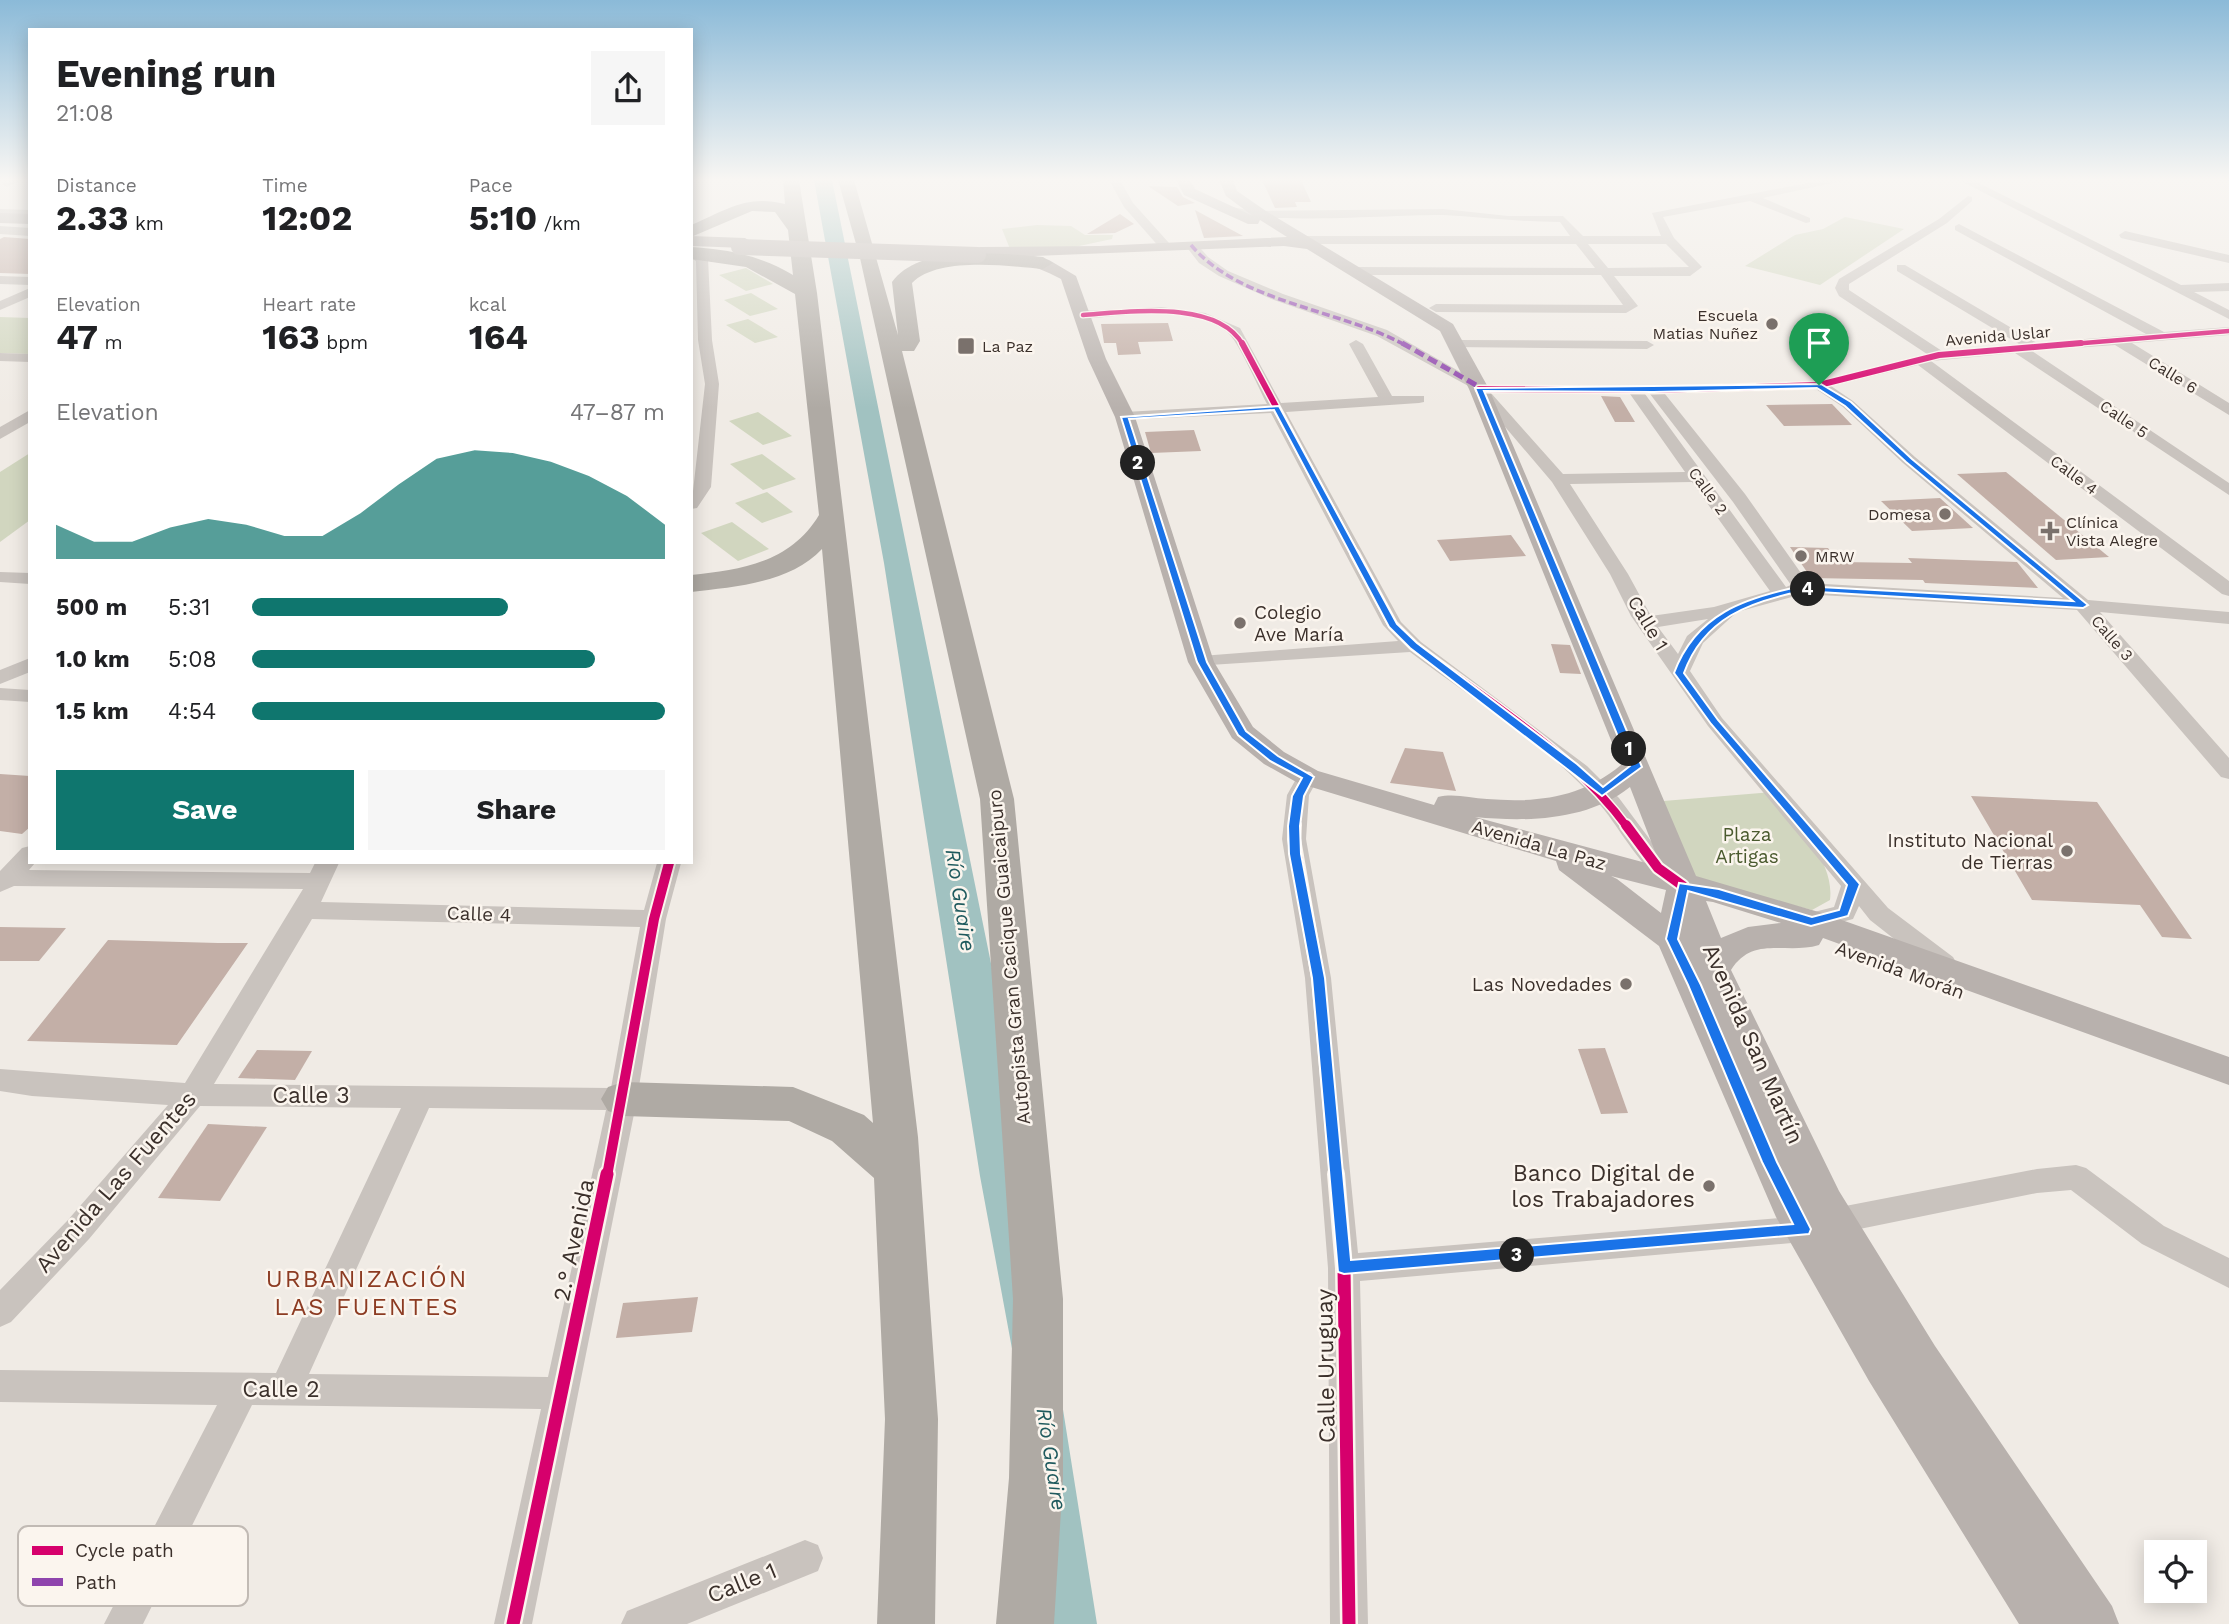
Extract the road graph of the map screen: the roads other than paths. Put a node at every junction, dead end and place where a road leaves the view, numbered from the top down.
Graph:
1 (700, 256) edge
2 (724, 256) edge
3 (801, 256) edge
4 (867, 256) edge
5 (1005, 256) edge
6 (1053, 256) edge
7 (1061, 256) edge
8 (1089, 256) edge
9 (1204, 256) edge
10 (1330, 256) edge
11 (1357, 256) edge
12 (1501, 256) edge
13 (1593, 256) edge
14 (1685, 256) edge
15 (1886, 256) edge
16 (2011, 256) edge
17 (2112, 256) edge
18 (1043, 258) junction
19 (1901, 268) dead end
20 (1357, 271) junction
21 (1607, 272) junction
22 (1421, 273) junction
23 (1068, 276) junction
24 (0, 280) edge
25 (28, 281) edge
26 (2229, 287) edge
27 (2179, 289) junction
28 (28, 293) edge
29 (807, 293) junction
30 (0, 306) edge
31 (1083, 315) junction
32 (2229, 315) edge
33 (2225, 334) edge
34 (1451, 336) junction
35 (2161, 336) junction
36 (2116, 340) junction
37 (1356, 344) dead end
38 (1647, 345) dead end
39 (2026, 348) junction
40 (1939, 355) junction
41 (2, 358) edge
42 (28, 358) edge
43 (1919, 359) junction
44 (895, 364) junction
45 (693, 383) edge
46 (712, 384) junction
47 (1826, 384) junction
48 (1477, 386) junction
49 (1634, 390) junction
50 (1654, 390) junction
51 (1419, 399) dead end
52 (1387, 400) junction
53 (1276, 407) junction
54 (2229, 410) edge
55 (28, 416) edge
56 (1125, 417) junction
57 (0, 434) edge
58 (1699, 477) junction
59 (1559, 478) junction
60 (2229, 490) edge
61 (693, 501) edge
62 (832, 515) junction
63 (0, 577) edge
64 (28, 579) edge
65 (693, 584) edge
66 (1802, 588) junction
67 (2229, 590) edge
68 (1779, 593) junction
69 (2093, 606) junction
70 (2229, 618) edge
71 (1646, 623) junction
72 (1414, 646) junction
73 (1202, 662) junction
74 (28, 665) edge
75 (1679, 673) junction
76 (0, 678) edge
77 (0, 694) edge
78 (28, 696) edge
79 (1636, 767) junction
80 (2229, 772) edge
81 (1308, 777) junction
82 (1602, 793) junction
83 (1396, 803) junction
84 (1549, 849) junction
85 (28, 856) edge
86 (670, 864) edge
87 (322, 872) edge
88 (4, 882) edge
89 (1854, 884) junction
90 (1683, 886) junction
91 (305, 910) junction
92 (654, 919) junction
93 (1809, 929) junction
94 (1672, 939) junction
95 (1714, 970) junction
96 (1968, 978) junction
97 (2229, 1071) edge
98 (0, 1080) edge
99 (2229, 1088) edge
100 (193, 1095) junction
101 (421, 1095) junction
102 (623, 1099) junction
103 (896, 1169) junction
104 (1819, 1225) junction
105 (1344, 1268) junction
106 (2229, 1275) edge
107 (0, 1312) edge
108 (0, 1387) edge
109 (286, 1388) junction
110 (243, 1389) junction
111 (562, 1393) junction
112 (173, 1526) edge
113 (805, 1558) dead end
114 (132, 1606) edge
115 (123, 1624) edge
116 (513, 1624) edge
117 (640, 1624) edge
118 (906, 1624) edge
119 (1025, 1624) edge
120 (1349, 1624) edge
121 (2047, 1624) edge
122 (2094, 1624) edge

1 - 46 street
2 - 29 highway
3 - 29 highway
4 - 44 highway, Autopista Gran Cacique Guaicaipuro
5 - 18 main road, bridge
6 - 18 main road
7 - 18 main road
8 - 23 main road
9 - 48 street
10 - 20 main road
11 - 22 street
12 - 22 street
13 - 21 street
14 - 21 street
15 - 40 street
16 - 35 street
17 - 27 street
18 - 23 main road
18 - 44 highway
19 - 39 street, Calle 5
20 - 22 street
20 - 34 main road
21 - 22 street
21 - 22 street
22 - 34 street
23 - 31 main road, Avenida La Paz
24 - 25 street
26 - 27 street
27 - 32 street
28 - 30 street
29 - 62 highway
31 - 53 street
31 - 56 main road, Avenida La Paz
33 - 35 street, Avenida Uslar
34 - 38 street
34 - 48 main road
35 - 36 street, Avenida Uslar
36 - 39 street, Avenida Uslar
36 - 54 street, Calle 6
37 - 52 street
39 - 40 street, Avenida Uslar
39 - 60 street, Calle 5
40 - 43 street, Avenida Uslar
41 - 42 street
43 - 47 street, Avenida Uslar
43 - 67 street, Calle 4
44 - 119 highway, Autopista Gran Cacique Guaicaipuro
45 - 46 street
46 - 61 street
47 - 50 street, Avenida Uslar
47 - 69 street, Calle 3
48 - 49 street, Avenida Uslar
48 - 59 street, Calle 1
48 - 79 main road
49 - 50 street, Avenida Uslar
49 - 58 street, Calle 2
50 - 66 street, Calle 2
51 - 52 street
52 - 53 street
53 - 56 street
53 - 72 street
55 - 57 street
56 - 73 main road, Avenida La Paz
58 - 59 street
58 - 68 street, Calle 2
59 - 71 street, Calle 1
62 - 65 highway
62 - 103 highway
63 - 64 street
66 - 68 street
66 - 69 street
68 - 71 street
68 - 75 street
69 - 70 street
69 - 80 street, Calle 3
71 - 75 street, Calle 1
72 - 73 street
72 - 82 street
73 - 81 main road, Avenida La Paz
74 - 76 street
75 - 89 street, Calle 1
77 - 78 street
79 - 82 main road, Avenida La Paz
79 - 90 main road
81 - 83 main road, Avenida La Paz
81 - 105 street, Calle Uruguay
82 - 83 main road, Avenida La Paz
82 - 90 street
83 - 84 main road, Avenida La Paz
84 - 90 main road, Avenida La Paz
84 - 94 main road
85 - 88 street
86 - 92 street, 2.° Avenida
87 - 88 street
87 - 91 street, Avenida Las Fuentes
89 - 93 street
89 - 96 street, Calle 1
90 - 93 main road, Avenida Morán
90 - 94 main road, Avenida San Martín
90 - 95 main road, Avenida San Martín
91 - 92 street, Calle 4
91 - 100 street, Avenida Las Fuentes
92 - 102 street, 2.° Avenida
93 - 95 main road
93 - 96 main road, Avenida Morán
93 - 99 main road, Avenida Morán
94 - 104 main road, Avenida San Martín
95 - 104 main road, Avenida San Martín
96 - 97 main road, Avenida Morán
98 - 100 street, Calle 3
100 - 101 street, Calle 3
100 - 107 street, Avenida Las Fuentes
101 - 102 street, Calle 3
101 - 109 street
102 - 103 highway
102 - 111 street, 2.° Avenida
103 - 118 highway
104 - 105 street
104 - 106 street
104 - 121 main road, Avenida San Martín
104 - 122 main road, Avenida San Martín
105 - 120 street, Calle Uruguay
108 - 110 street, Calle 2
109 - 110 street, Calle 2
109 - 111 street, Calle 2
110 - 112 street
111 - 116 street, 2.° Avenida
113 - 117 street, Calle 1
114 - 115 street

